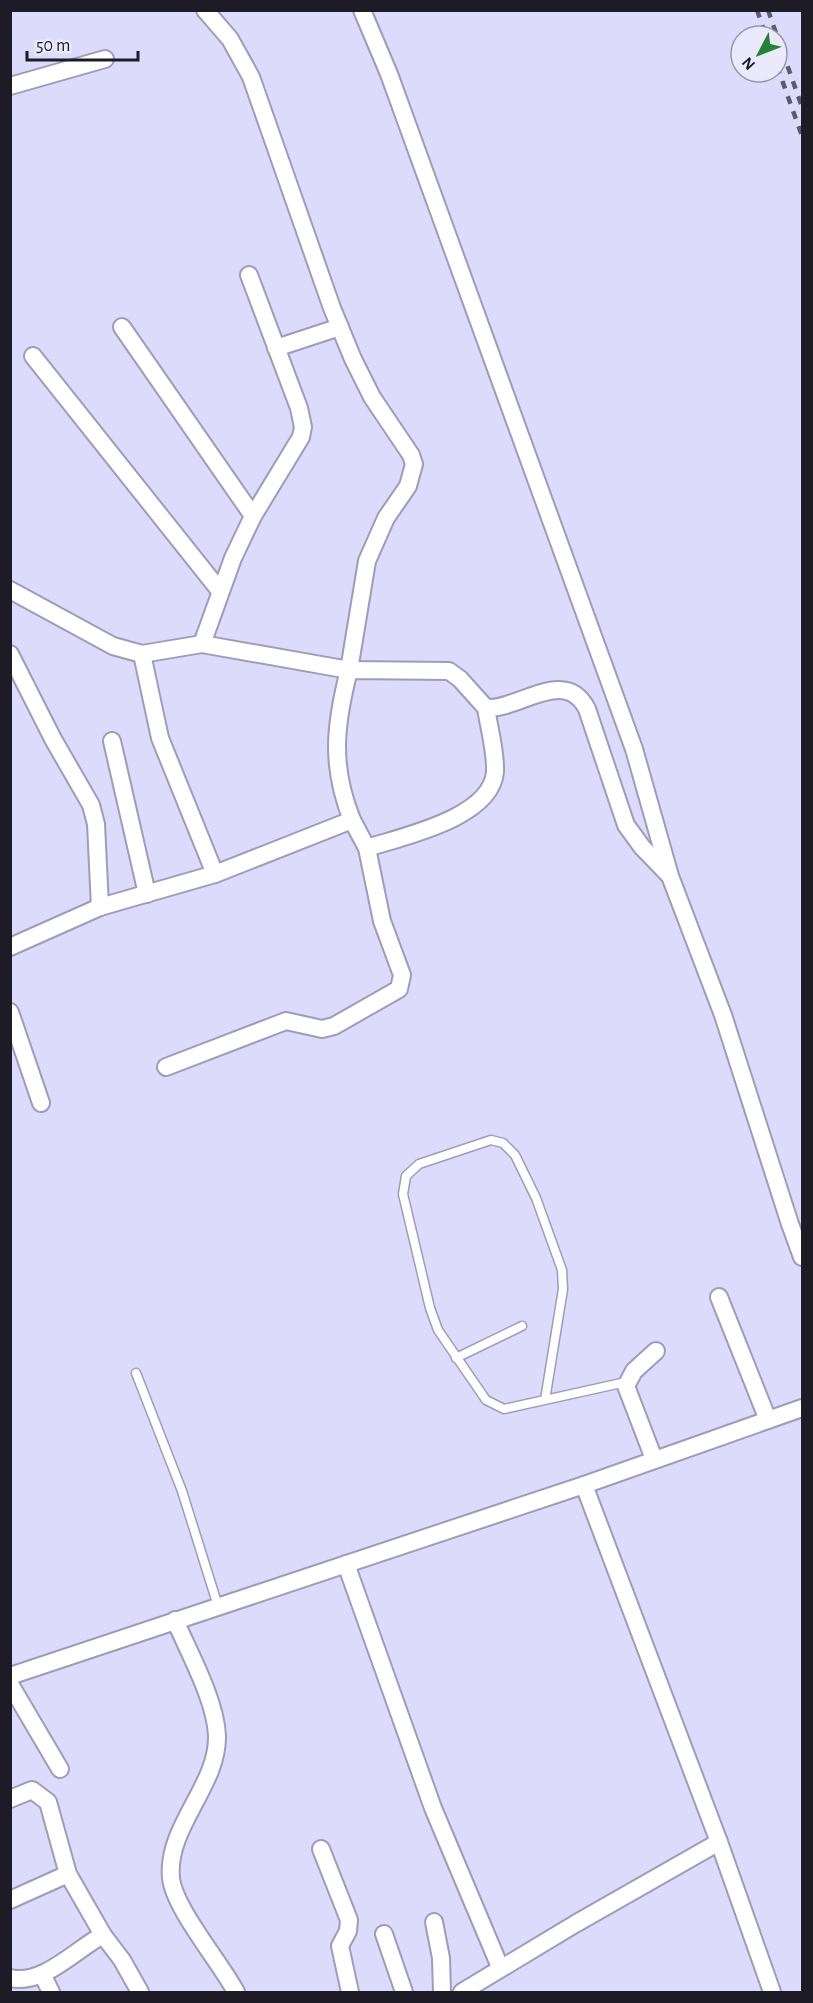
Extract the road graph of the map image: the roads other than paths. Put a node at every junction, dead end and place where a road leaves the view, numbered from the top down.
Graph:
1 (205, 10) edge
2 (362, 10) edge
3 (105, 60) dead end
4 (10, 86) edge
5 (249, 275) dead end
6 (122, 327) dead end
7 (340, 327) junction
8 (276, 348) junction
9 (33, 356) dead end
10 (253, 516) junction
11 (10, 591) edge
12 (220, 591) junction
13 (202, 644) junction
14 (10, 654) edge
15 (141, 654) junction
16 (349, 670) junction
17 (486, 708) junction
18 (112, 741) dead end
19 (352, 819) junction
20 (367, 848) junction
21 (215, 874) junction
22 (670, 876) junction
23 (147, 894) junction
24 (100, 907) junction
25 (10, 947) edge
26 (10, 1012) edge
27 (166, 1067) dead end
28 (41, 1103) dead end
29 (802, 1257) edge
30 (719, 1297) dead end
31 (522, 1326) dead end
32 (656, 1351) dead end
33 (456, 1358) junction
34 (136, 1373) dead end
35 (626, 1382) junction
36 (545, 1400) junction
37 (802, 1408) edge
38 (768, 1420) junction
39 (654, 1460) junction
40 (585, 1485) junction
41 (346, 1564) junction
42 (218, 1606) junction
43 (175, 1620) junction
44 (10, 1676) edge
45 (10, 1684) edge
46 (60, 1769) dead end
47 (10, 1799) edge
48 (719, 1842) junction
49 (321, 1849) dead end
50 (68, 1874) junction
51 (10, 1900) edge
52 (434, 1922) dead end
53 (384, 1934) dead end
54 (103, 1935) junction
55 (500, 1967) junction
56 (42, 1974) junction
57 (10, 1978) edge
58 (51, 1992) edge
59 (140, 1992) edge
60 (236, 1992) edge
61 (350, 1992) edge
62 (404, 1992) edge
63 (442, 1992) edge
64 (462, 1992) edge
65 (772, 1992) edge

1 - 7 street
2 - 22 street
3 - 4 street
5 - 8 street
6 - 10 street
7 - 8 street
7 - 16 street
8 - 10 street
9 - 12 street
10 - 12 street
11 - 15 street
12 - 13 street
13 - 15 street
13 - 16 street
14 - 24 street
15 - 21 street
16 - 17 street
16 - 19 street
17 - 20 street
17 - 22 street
18 - 23 street
19 - 20 street
19 - 21 street
20 - 27 street
21 - 23 street
22 - 29 street
23 - 24 street
24 - 25 street
26 - 28 street
30 - 38 street
31 - 33 lane
32 - 35 street
33 - 36 lane
33 - 36 lane
34 - 42 lane
35 - 36 lane
35 - 39 street
37 - 38 street
38 - 39 street
39 - 40 street
40 - 41 street
40 - 48 street
41 - 42 street
41 - 55 street
42 - 43 street
43 - 44 street
43 - 60 street
45 - 46 street
47 - 50 street
48 - 55 street
48 - 65 street
49 - 61 street
50 - 51 street
50 - 54 street
52 - 63 street
53 - 62 street
54 - 56 street
54 - 59 street
55 - 64 street
56 - 57 street
56 - 58 street

